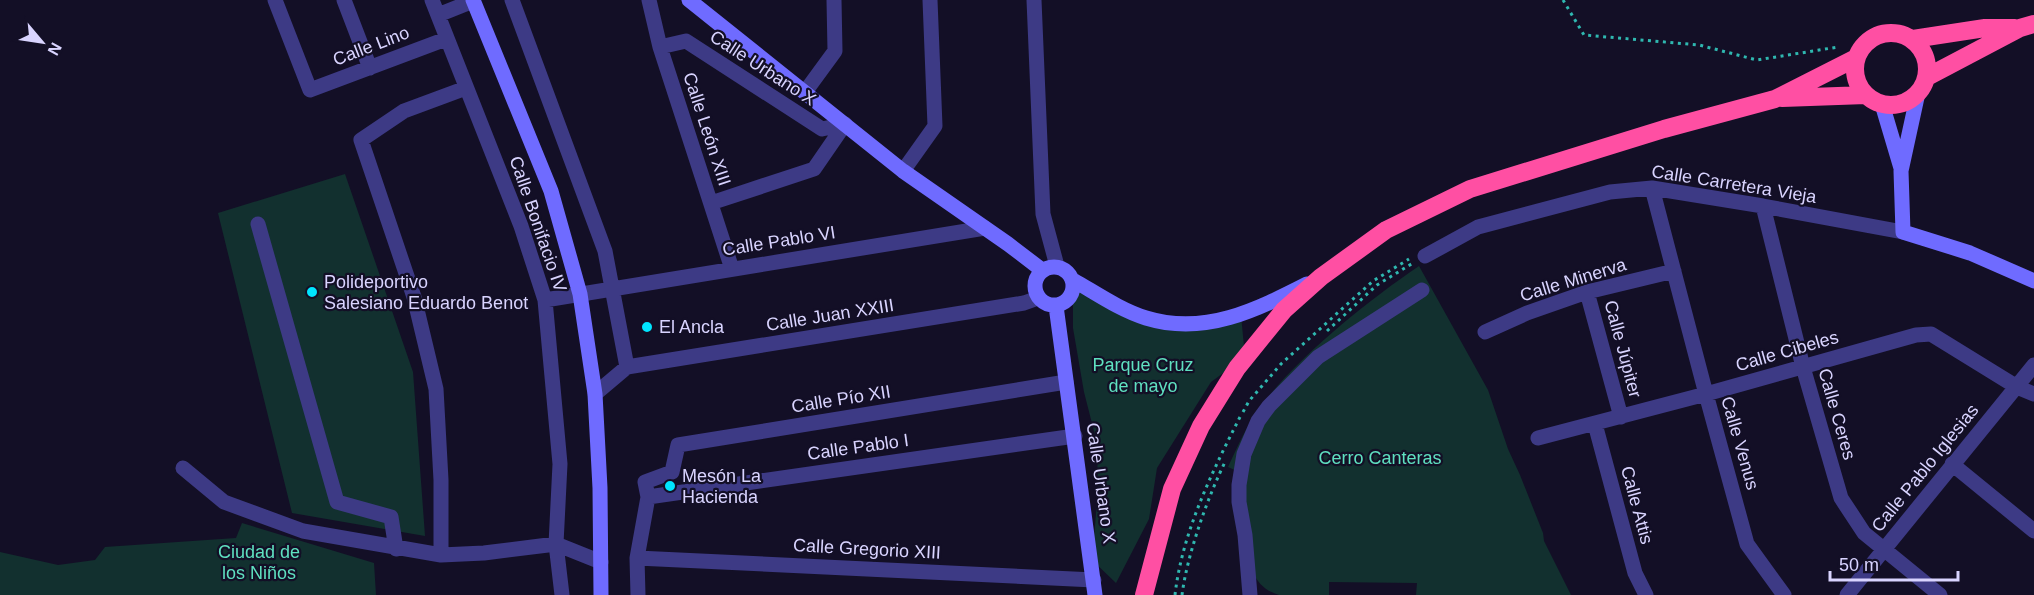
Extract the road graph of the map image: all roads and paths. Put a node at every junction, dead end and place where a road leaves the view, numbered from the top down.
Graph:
1 (275, 0) edge
2 (344, 0) edge
3 (432, 0) edge
4 (512, 0) edge
5 (649, 0) edge
6 (834, 0) edge
7 (930, 0) edge
8 (1034, 0) edge
9 (1563, 0) edge
10 (473, 1) edge
11 (697, 2) edge
12 (438, 15) junction
13 (2027, 26) edge
14 (446, 39) junction
15 (1913, 39) junction
16 (1867, 42) junction
17 (660, 47) junction
18 (1856, 58) junction
19 (370, 68) junction
20 (1927, 76) junction
21 (466, 88) junction
22 (805, 92) junction
23 (1918, 93) junction
24 (1866, 95) junction
25 (1775, 99) junction
26 (1882, 104) junction
27 (845, 124) junction
28 (903, 171) junction
29 (1901, 171) junction
30 (1652, 188) junction
31 (711, 203) junction
32 (1763, 206) junction
33 (258, 224) dead end
34 (985, 228) junction
35 (1903, 232) junction
36 (1425, 256) dead end
37 (1057, 266) junction
38 (732, 269) junction
39 (1042, 270) junction
40 (1674, 272) junction
41 (1321, 278) junction
42 (1073, 280) junction
43 (2034, 281) edge
44 (613, 289) junction
45 (1422, 290) dead end
46 (1587, 292) junction
47 (580, 294) junction
48 (1038, 298) junction
49 (545, 300) junction
50 (1056, 306) junction
51 (1485, 332) dead end
52 (2034, 365) edge
53 (627, 367) junction
54 (1803, 367) junction
55 (1066, 382) junction
56 (2017, 387) junction
57 (595, 394) junction
58 (1706, 394) junction
59 (2034, 394) edge
60 (1621, 417) junction
61 (1595, 424) junction
62 (1074, 436) junction
63 (1538, 438) dead end
64 (1952, 465) junction
65 (183, 468) dead end
66 (647, 490) junction
67 (2034, 531) edge
68 (556, 544) junction
69 (396, 549) junction
70 (1884, 549) junction
71 (441, 555) junction
72 (637, 558) junction
73 (601, 562) junction
74 (1095, 587) edge
75 (562, 595) edge
76 (601, 595) edge
77 (638, 595) edge
78 (1144, 595) edge
79 (1250, 595) edge
80 (1646, 595) edge
81 (1784, 595) edge
82 (1847, 595) edge
83 (1940, 595) edge

1 - 19 street, Calle Lino
2 - 19 street
3 - 12 street, Calle Bonifacio IV
4 - 44 street
5 - 17 street, Calle León XIII
6 - 22 street
7 - 28 street
8 - 37 street
9 - 16 path
10 - 12 street
10 - 47 street
11 - 22 street, Calle Urbano X
12 - 14 street, Calle Bonifacio IV
13 - 15 highway
13 - 20 highway
14 - 19 street, Calle Lino
14 - 21 street, Calle Bonifacio IV
15 - 16 highway
15 - 20 highway
16 - 18 highway
17 - 27 street, Calle Urbano X
17 - 31 street, Calle León XIII
18 - 24 highway
18 - 25 highway
20 - 23 highway
21 - 49 street, Calle Bonifacio IV
21 - 71 street
22 - 27 street, Calle Urbano X
23 - 26 highway
23 - 29 street
24 - 25 highway
24 - 26 highway
25 - 41 highway
26 - 29 street
27 - 28 street, Calle Urbano X
27 - 31 street
28 - 34 street, Calle Urbano X
29 - 35 street
30 - 32 street, Calle Carretera Vieja
30 - 36 street, Calle Carretera Vieja
30 - 40 street, Calle Venus
31 - 38 street, Calle León XIII
32 - 35 street, Calle Carretera Vieja
32 - 54 street, Calle Ceres
33 - 69 street
34 - 38 street, Calle Pablo VI
34 - 39 street, Calle Urbano X
35 - 43 street, Calle Carretera Vieja
37 - 39 street
37 - 42 street
38 - 44 street, Calle Pablo VI
39 - 48 street
40 - 46 street, Calle Minerva
40 - 58 street, Calle Venus
41 - 42 street
41 - 78 highway
42 - 50 street
44 - 47 street, Calle Pablo VI
44 - 53 street
45 - 79 street
46 - 51 street, Calle Minerva
46 - 60 street, Calle Júpiter
47 - 49 street, Calle Pablo VI
47 - 57 street
48 - 50 street
48 - 53 street, Calle Juan XXIII
49 - 68 street, Calle Bonifacio IV
50 - 55 street, Calle Urbano X
52 - 56 street, Calle Pablo Iglesias
53 - 57 street
54 - 56 street, Calle Cibeles
54 - 58 street, Calle Cibeles
54 - 70 street, Calle Ceres
55 - 62 street, Calle Urbano X
55 - 66 street, Calle Pío XII
56 - 59 street, Calle Cibeles
56 - 64 street, Calle Pablo Iglesias
57 - 73 street
58 - 60 street, Calle Cibeles
58 - 81 street, Calle Venus
60 - 61 street, Calle Cibeles
61 - 63 street, Calle Cibeles
61 - 80 street, Calle Attis
62 - 66 street, Calle Pablo I
62 - 74 street, Calle Urbano X
64 - 67 street
64 - 70 street, Calle Pablo Iglesias
65 - 69 street
66 - 72 street
68 - 71 street
68 - 73 street
68 - 75 street, Calle Bonifacio IV
69 - 71 street
70 - 82 street, Calle Pablo Iglesias
70 - 83 street, Calle Ceres
72 - 74 street, Calle Gregorio XIII
72 - 77 street
73 - 76 street

